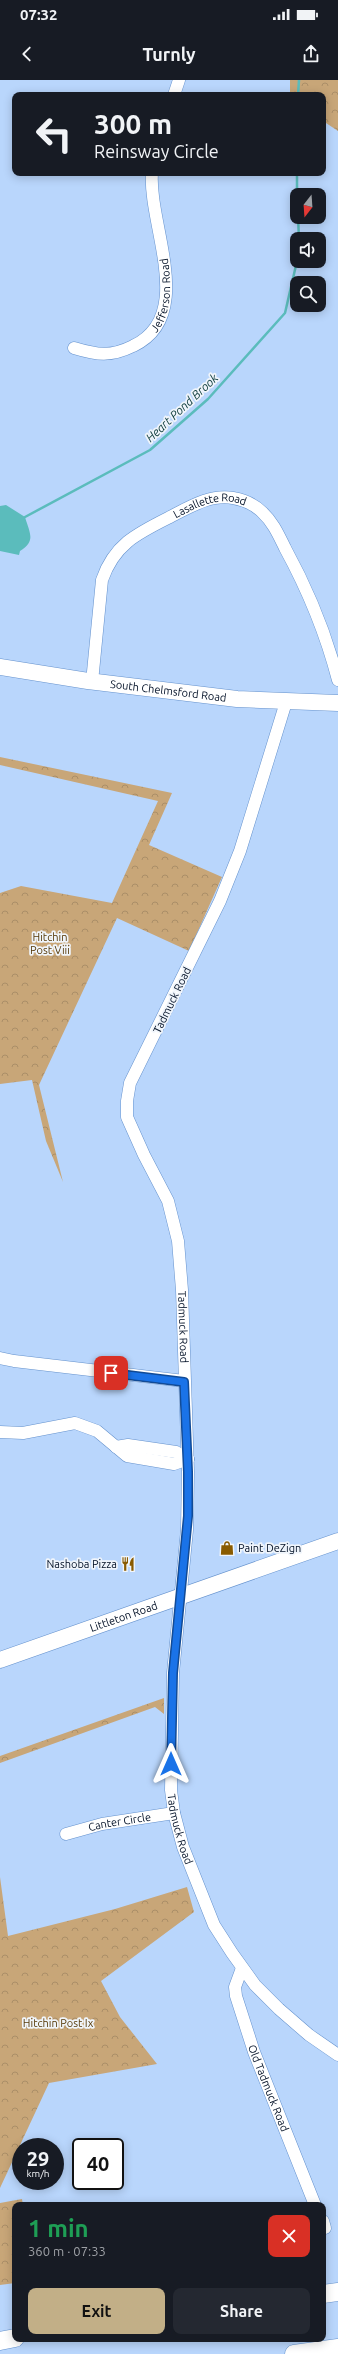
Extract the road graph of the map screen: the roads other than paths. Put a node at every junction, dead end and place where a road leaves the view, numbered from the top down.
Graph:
1 (179, 80) edge
2 (175, 92) edge
3 (152, 176) edge
4 (74, 348) dead end
5 (0, 667) edge
6 (338, 680) edge
7 (92, 682) junction
8 (286, 702) junction
9 (338, 703) edge
10 (0, 1358) edge
11 (184, 1382) junction
12 (0, 1432) edge
13 (188, 1459) junction
14 (338, 1541) edge
15 (181, 1598) junction
16 (0, 1660) edge
17 (174, 1813) junction
18 (66, 1834) dead end
19 (242, 1968) junction
20 (338, 2055) edge
21 (314, 2202) edge
22 (338, 2292) edge
23 (326, 2294) edge
24 (12, 2338) edge
25 (0, 2340) edge
26 (338, 2348) edge
27 (294, 2354) edge

1 - 2 street
3 - 4 street, Jefferson Road
5 - 7 main road, South Chelmsford Road
6 - 7 street, Lasallette Road
7 - 8 main road, South Chelmsford Road
8 - 9 main road, South Chelmsford Road
8 - 11 street, Tadmuck Road
10 - 11 street
11 - 13 street, Tadmuck Road
12 - 13 street
13 - 15 street, Tadmuck Road
14 - 15 main road, Littleton Road
15 - 16 main road, Littleton Road
15 - 17 street, Tadmuck Road
17 - 18 street, Canter Circle
17 - 19 street, Tadmuck Road
19 - 20 street, Tadmuck Road
19 - 21 street, Old Tadmuck Road
22 - 23 highway
24 - 25 highway
26 - 27 highway

